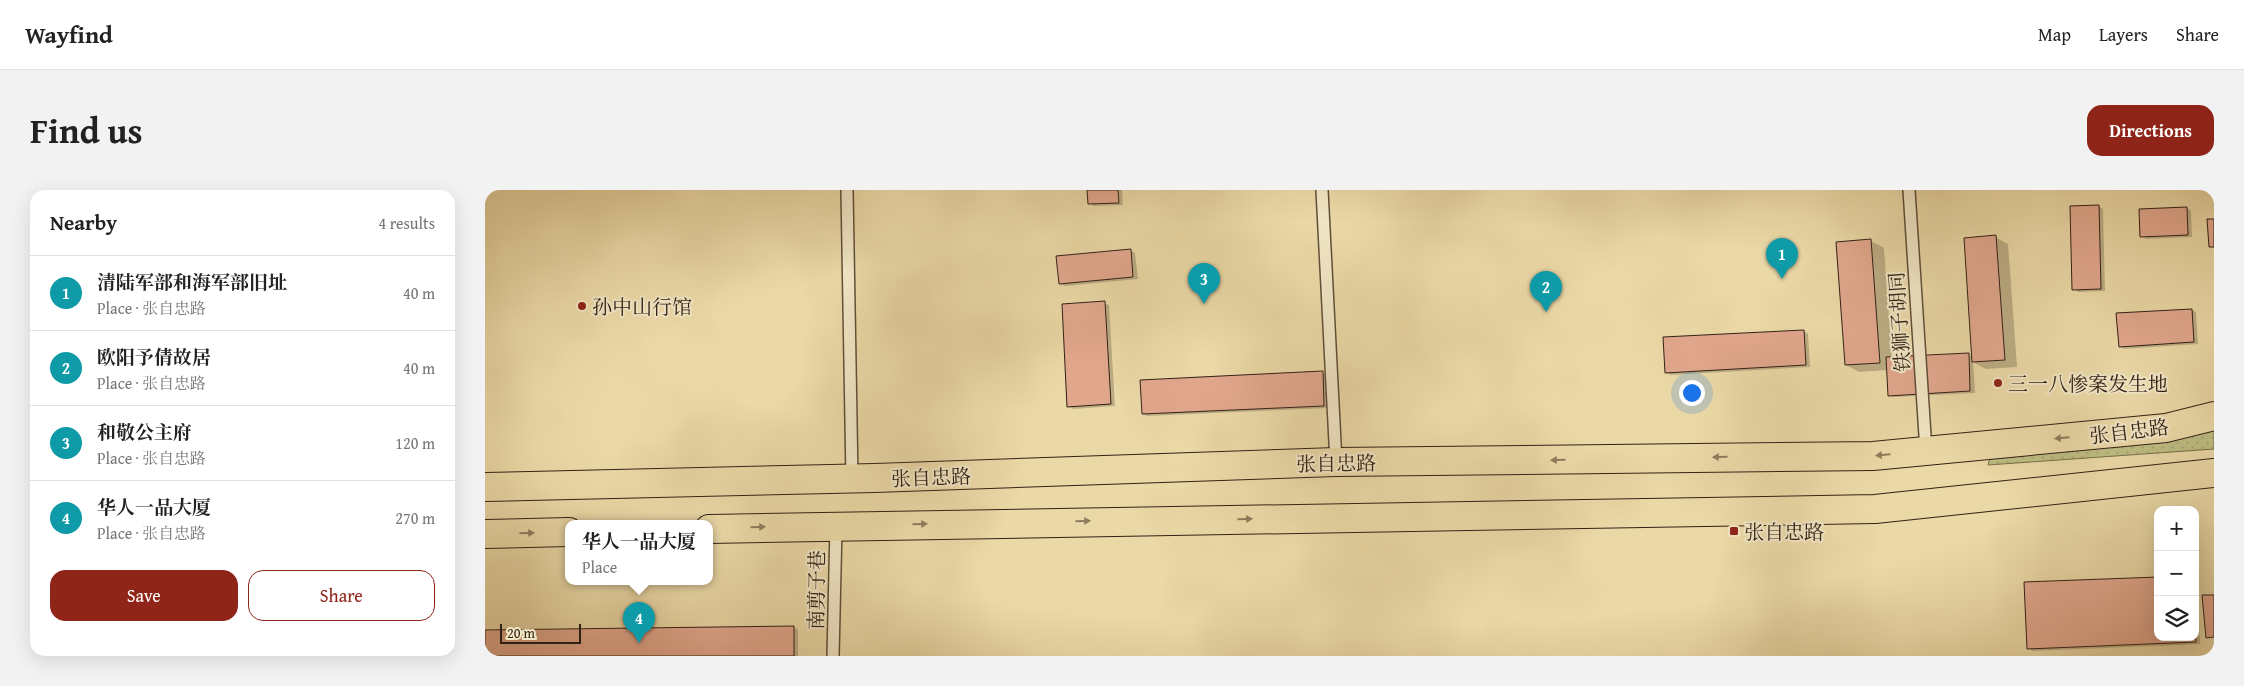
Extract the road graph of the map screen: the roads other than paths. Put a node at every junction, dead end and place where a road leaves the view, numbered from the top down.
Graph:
1 (847, 190) edge
2 (1322, 190) edge
3 (1909, 190) edge
4 (2214, 416) edge
5 (1926, 451) junction
6 (1336, 462) junction
7 (2214, 473) edge
8 (852, 479) junction
9 (485, 487) edge
10 (836, 526) junction
11 (713, 529) edge
12 (565, 532) edge
13 (485, 534) edge
14 (833, 656) edge

1 - 8 lane
2 - 6 lane
3 - 5 lane, 铁狮子胡同
4 -> 5 main road, 张自忠路
5 -> 6 main road, 张自忠路
6 - 8 main road, 张自忠路
10 -> 7 main road
8 - 9 main road, 张自忠路
11 -> 10 main road
10 - 14 lane, 南剪子巷
13 -> 12 main road

